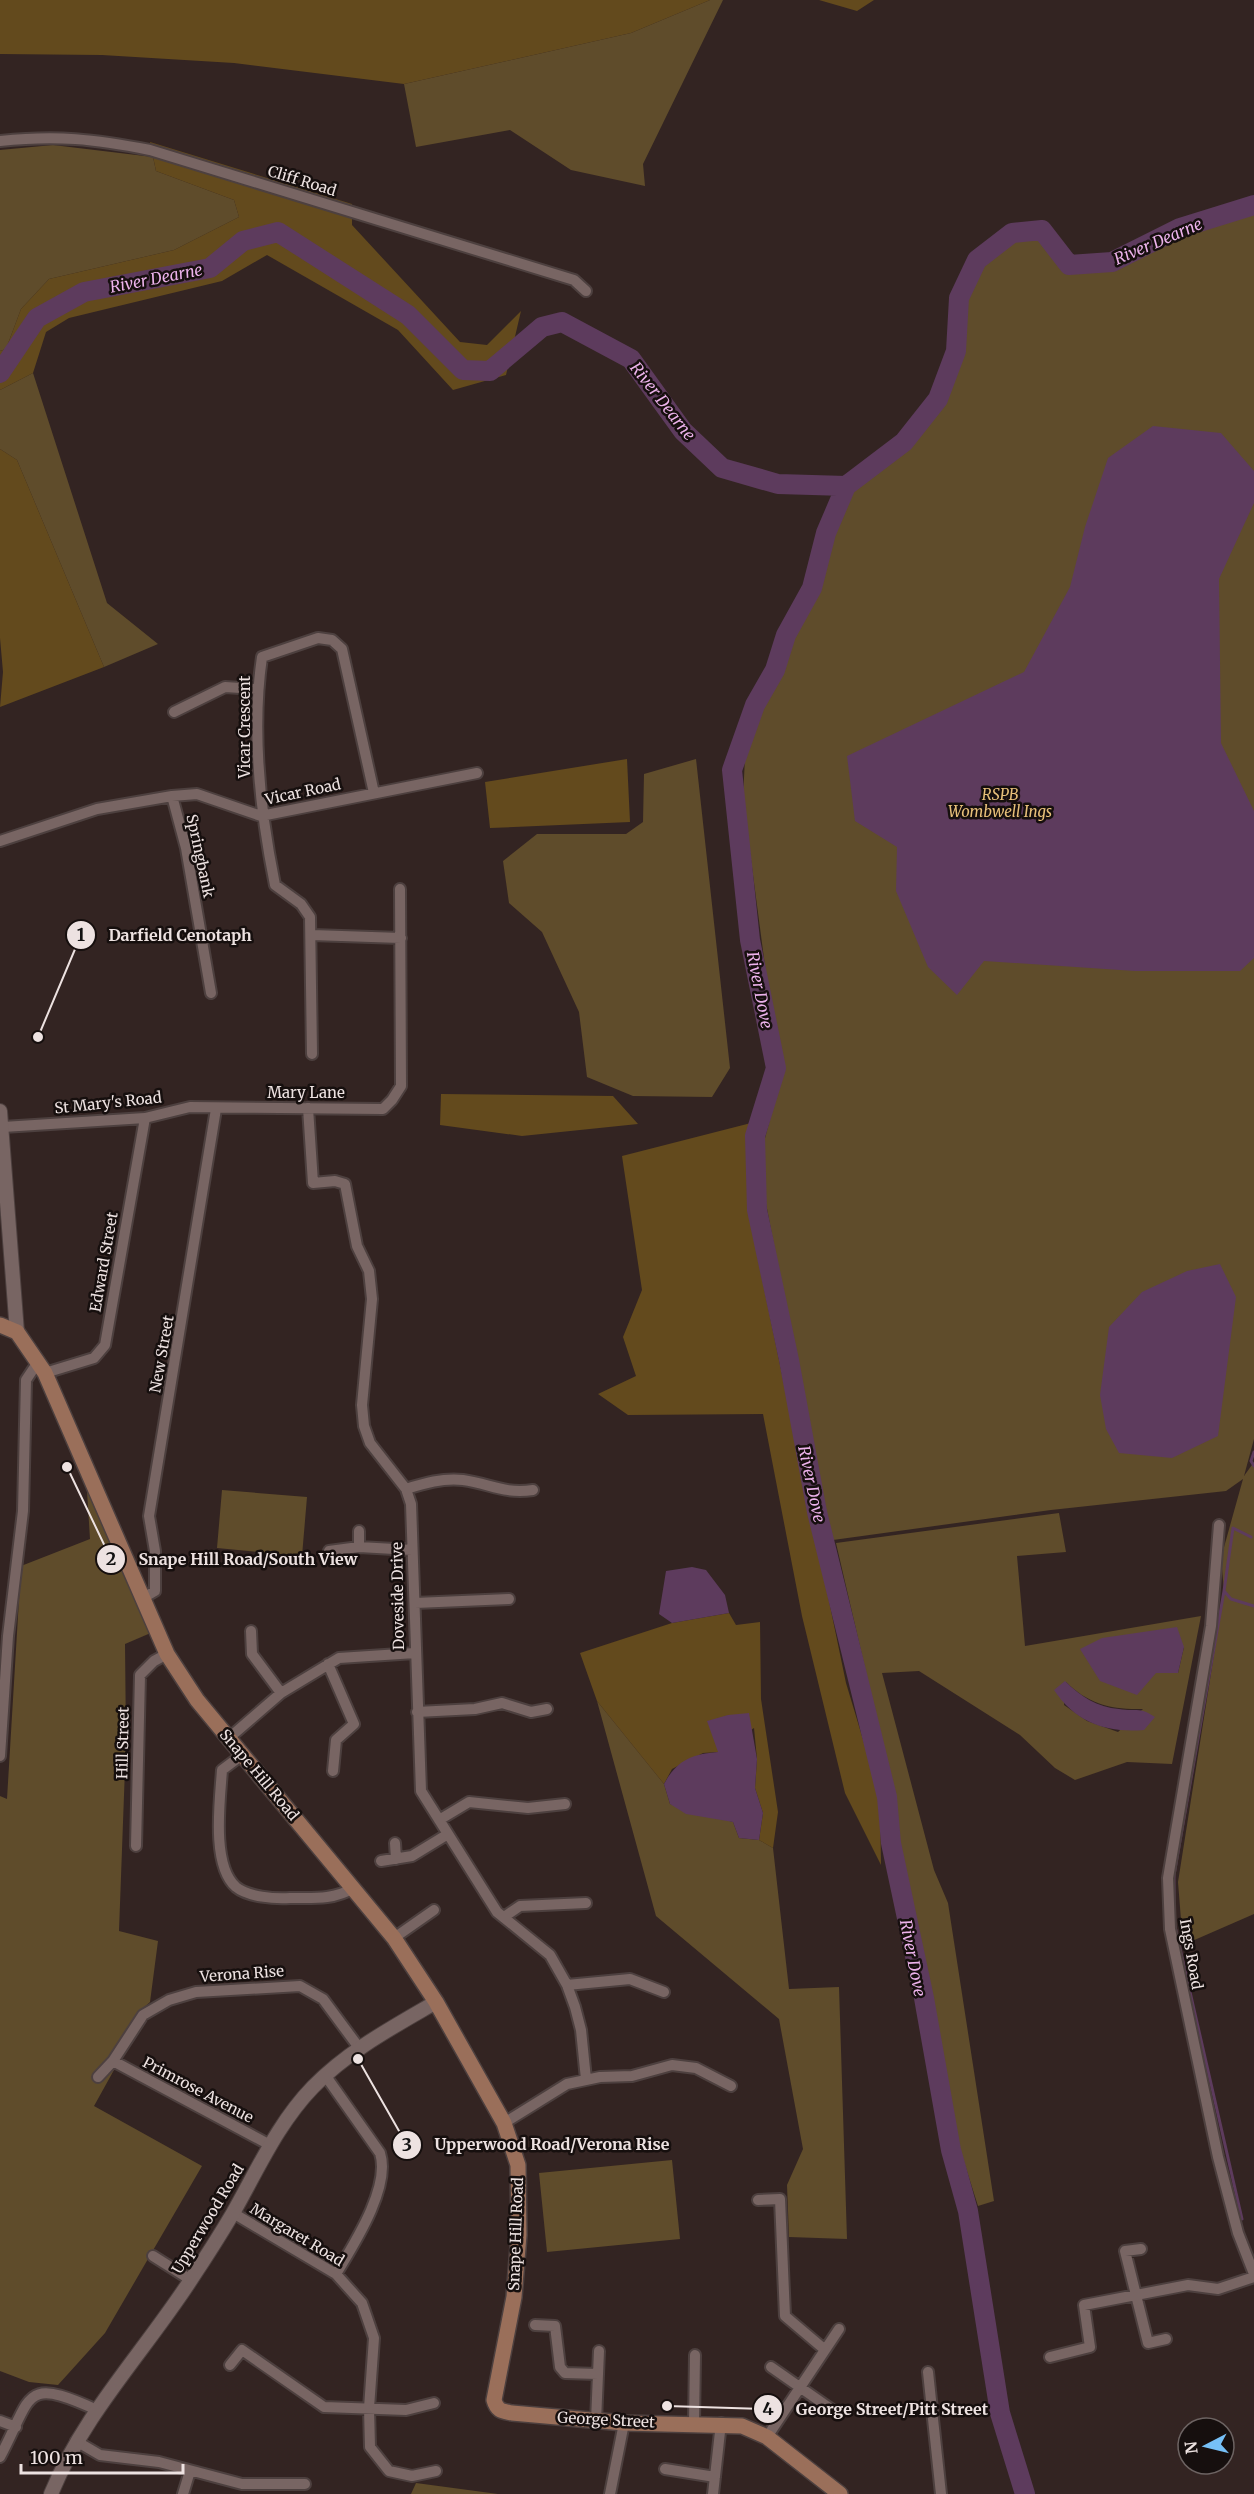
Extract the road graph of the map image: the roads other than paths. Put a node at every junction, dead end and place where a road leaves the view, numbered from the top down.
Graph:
1 (0, 141) edge
2 (586, 291) dead end
3 (257, 689) junction
4 (174, 712) dead end
5 (477, 773) dead end
6 (374, 793) junction
7 (172, 795) junction
8 (261, 816) junction
9 (0, 841) edge
10 (400, 889) dead end
11 (312, 935) junction
12 (401, 938) junction
13 (211, 993) dead end
14 (312, 1054) dead end
15 (216, 1108) junction
16 (308, 1108) junction
17 (0, 1111) edge
18 (145, 1118) junction
19 (3, 1127) junction
20 (0, 1325) edge
21 (17, 1332) junction
22 (42, 1368) junction
23 (406, 1490) junction
24 (533, 1490) dead end
25 (1219, 1525) dead end
26 (359, 1531) dead end
27 (359, 1547) junction
28 (412, 1550) junction
29 (329, 1551) dead end
30 (143, 1598) junction
31 (509, 1599) dead end
32 (415, 1603) junction
33 (251, 1631) dead end
34 (4, 1636) edge
35 (167, 1653) junction
36 (415, 1653) junction
37 (328, 1664) junction
38 (281, 1694) junction
39 (547, 1709) dead end
40 (417, 1712) junction
41 (229, 1738) junction
42 (242, 1755) junction
43 (0, 1756) edge
44 (333, 1771) dead end
45 (565, 1803) dead end
46 (439, 1820) junction
47 (448, 1834) junction
48 (395, 1843) dead end
49 (136, 1846) dead end
50 (396, 1859) junction
51 (381, 1861) dead end
52 (353, 1888) junction
53 (586, 1903) dead end
54 (434, 1910) dead end
55 (504, 1917) junction
56 (394, 1938) junction
57 (567, 1985) junction
58 (664, 1992) dead end
59 (436, 2002) junction
60 (360, 2049) junction
61 (113, 2061) junction
62 (325, 2075) junction
63 (98, 2077) dead end
64 (586, 2079) junction
65 (731, 2086) dead end
66 (504, 2123) junction
67 (270, 2145) junction
68 (758, 2200) dead end
69 (233, 2213) junction
70 (1141, 2249) dead end
71 (153, 2256) dead end
72 (336, 2274) junction
73 (1254, 2275) edge
74 (191, 2280) junction
75 (1135, 2296) junction
76 (535, 2325) dead end
77 (839, 2329) dead end
78 (1166, 2338) dead end
79 (824, 2349) junction
80 (599, 2351) dead end
81 (695, 2355) dead end
82 (1050, 2356) dead end
83 (230, 2365) dead end
84 (771, 2367) dead end
85 (928, 2372) dead end
86 (598, 2374) junction
87 (800, 2388) junction
88 (434, 2403) dead end
89 (495, 2406) joint
90 (369, 2408) junction
91 (831, 2409) dead end
92 (97, 2410) junction
93 (0, 2421) edge
94 (596, 2421) junction
95 (624, 2423) junction
96 (721, 2423) junction
97 (694, 2424) junction
98 (16, 2427) junction
99 (767, 2437) junction
100 (76, 2441) junction
101 (0, 2457) edge
102 (665, 2469) dead end
103 (190, 2471) junction
104 (435, 2471) dead end
105 (715, 2477) junction
106 (305, 2484) dead end
107 (835, 2492) edge
108 (51, 2494) edge
109 (183, 2494) edge
110 (610, 2494) edge
111 (713, 2494) edge
112 (941, 2494) edge

1 - 2 street, Cliff Road
3 - 4 street
3 - 6 street, Vicar Crescent
3 - 8 street, Vicar Crescent
5 - 6 street, Vicar Road
6 - 8 street, Vicar Road
7 - 8 street, Vicar Road
7 - 9 street, Vicar Road
7 - 13 street, Springbank
8 - 11 street, Vicar Crescent
10 - 12 street
11 - 12 street
11 - 14 street, Vicar Crescent
12 - 16 street, Mary Lane
15 - 16 street, Mary Lane
15 - 18 street, St Mary's Road
15 - 30 street, New Street
16 - 23 street, Doveside Drive
17 - 19 street
18 - 19 street, St Mary's Road
18 - 22 street, Edward Street
19 - 21 street
20 - 21 main road
21 - 22 main road, Snape Hill Road
22 - 30 main road, Snape Hill Road
22 - 34 street
23 - 24 street
23 - 28 street, Doveside Drive
25 - 73 street, Ings Road
26 - 27 street
27 - 28 street
27 - 29 street
28 - 32 street, Doveside Drive
30 - 35 main road, Snape Hill Road
31 - 32 street
32 - 36 street, Doveside Drive
33 - 38 street
34 - 43 street
35 - 41 main road, Snape Hill Road
35 - 49 street, Hill Street
36 - 37 street
36 - 40 street, Doveside Drive
37 - 38 street
37 - 44 street
38 - 41 street
39 - 40 street
40 - 46 street, Doveside Drive
41 - 42 main road, Snape Hill Road
42 - 52 main road, Snape Hill Road
42 - 52 street
45 - 46 street
46 - 47 street, Doveside Drive
47 - 50 street
47 - 55 street, Doveside Drive
48 - 50 street
50 - 51 street
52 - 56 main road, Snape Hill Road
53 - 55 street
54 - 56 street
55 - 57 street, Doveside Drive
56 - 59 main road, Snape Hill Road
57 - 58 street
57 - 64 street, Doveside Drive
59 - 60 street, Upperwood Road
59 - 66 main road, Snape Hill Road
60 - 61 street, Verona Rise
60 - 62 street, Upperwood Road
61 - 63 street, Verona Rise
61 - 67 street, Primrose Avenue
62 - 67 street, Upperwood Road
62 - 72 street
64 - 65 street
64 - 66 street
66 - 89 main road, Snape Hill Road
67 - 69 street, Upperwood Road
68 - 79 street
69 - 72 street, Margaret Road
69 - 74 street, Upperwood Road
70 - 75 street
71 - 74 street
72 - 90 street, Margaret Road
73 - 75 street
74 - 92 street, Upperwood Road
75 - 78 street
75 - 82 street
76 - 86 street
77 - 79 street
79 - 87 street
80 - 86 street
81 - 97 street
83 - 90 street
84 - 87 street
85 - 112 street
86 - 94 street
87 - 91 street
87 - 99 street
88 - 90 street
89 - 94 main road, George Street
90 - 104 street, Margaret Road
92 - 98 street
92 - 100 street, Upperwood Road
93 - 98 street
94 - 95 main road, George Street
95 - 97 main road, George Street
95 - 110 street
96 - 97 main road, George Street
96 - 99 main road, George Street
96 - 105 street
98 - 101 street
99 - 107 main road, George Street
100 - 103 street
100 - 108 street, Upperwood Road
102 - 105 street
103 - 106 street
103 - 109 street
105 - 111 street

